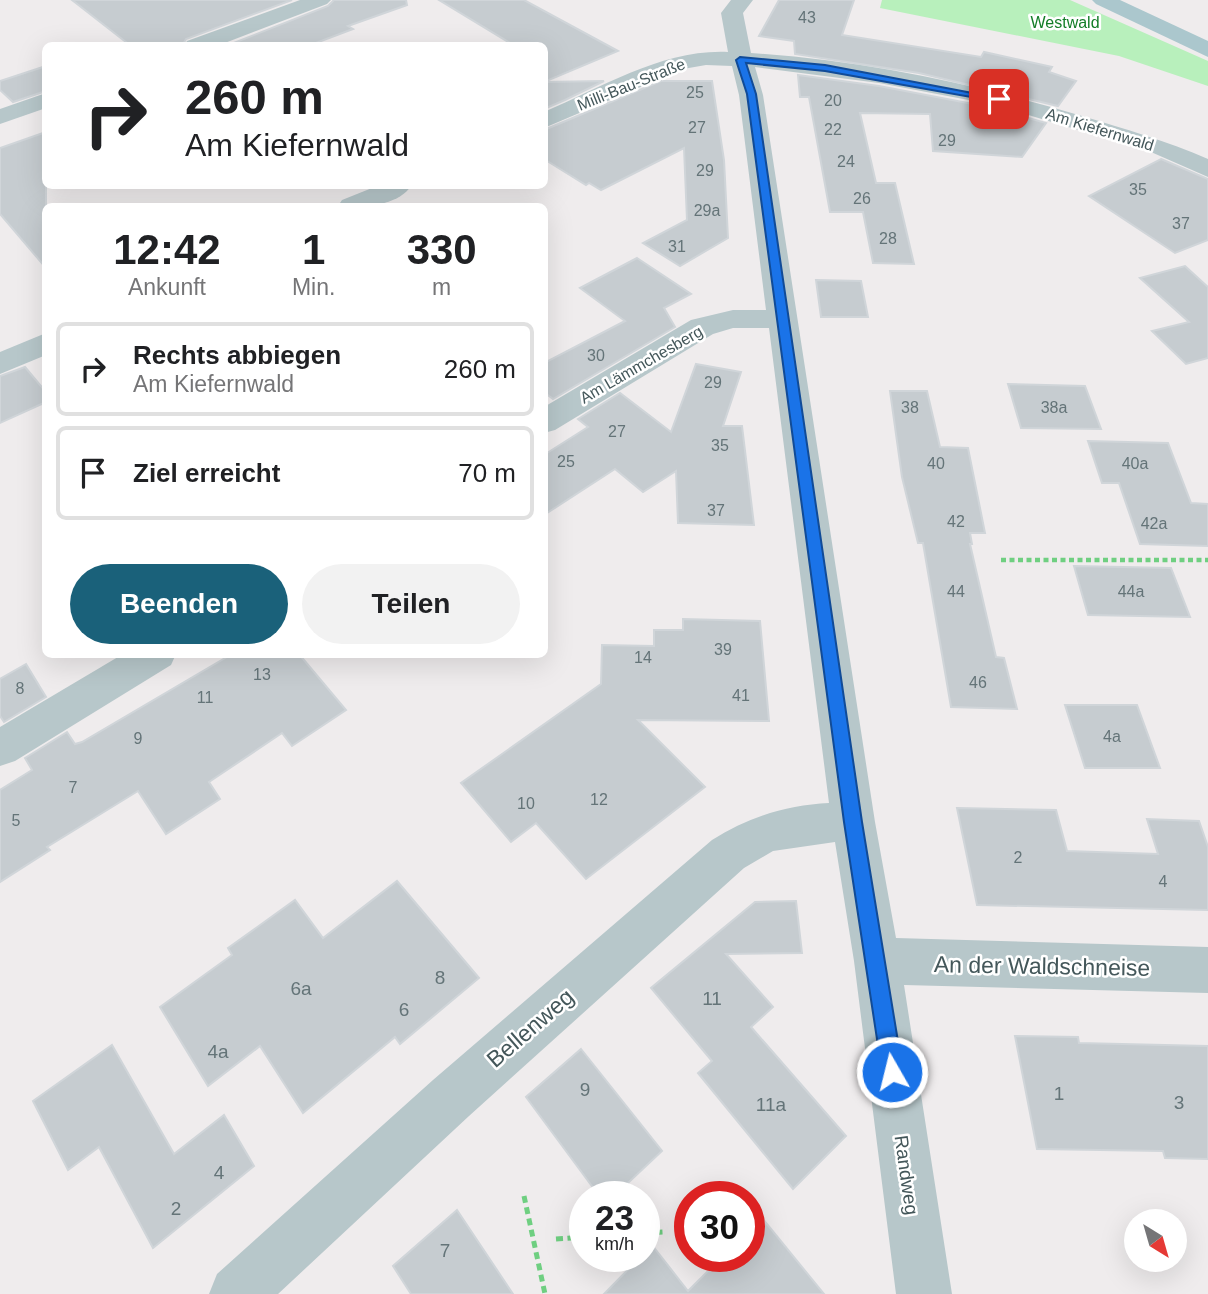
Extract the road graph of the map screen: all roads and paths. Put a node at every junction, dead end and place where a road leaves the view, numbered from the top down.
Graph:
1 (320, 0) edge
2 (742, 0) edge
3 (1103, 0) edge
4 (1146, 0) edge
5 (1208, 29) edge
6 (206, 42) edge
7 (1208, 50) edge
8 (740, 60) junction
9 (42, 101) edge
10 (0, 117) edge
11 (548, 119) edge
12 (1208, 169) edge
13 (391, 189) edge
14 (358, 203) edge
15 (783, 319) junction
16 (42, 345) edge
17 (0, 364) edge
18 (548, 420) edge
19 (1001, 560) dead end
20 (1208, 560) edge
21 (150, 658) edge
22 (0, 748) edge
23 (853, 822) junction
24 (877, 961) junction
25 (1208, 970) edge
26 (524, 1196) dead end
27 (660, 1232) edge
28 (664, 1232) dead end
29 (569, 1238) edge
30 (556, 1239) dead end
31 (237, 1294) edge
32 (545, 1294) edge
33 (924, 1294) edge

1 - 6 street
2 - 8 street
3 - 7 main road
4 - 5 main road
8 - 11 street, Milli-Bau-Straße
8 - 12 street, Am Kiefernwald
8 - 15 street, Randweg
9 - 10 street
13 - 14 street
15 - 18 street, Am Lämmchesberg
15 - 23 street, Randweg
16 - 17 street
19 - 20 path
21 - 22 street
23 - 24 street, Randweg
23 - 31 street, Bellenweg
24 - 25 street, An der Waldschneise
24 - 33 street, Randweg
26 - 32 path
27 - 28 path
29 - 30 path

